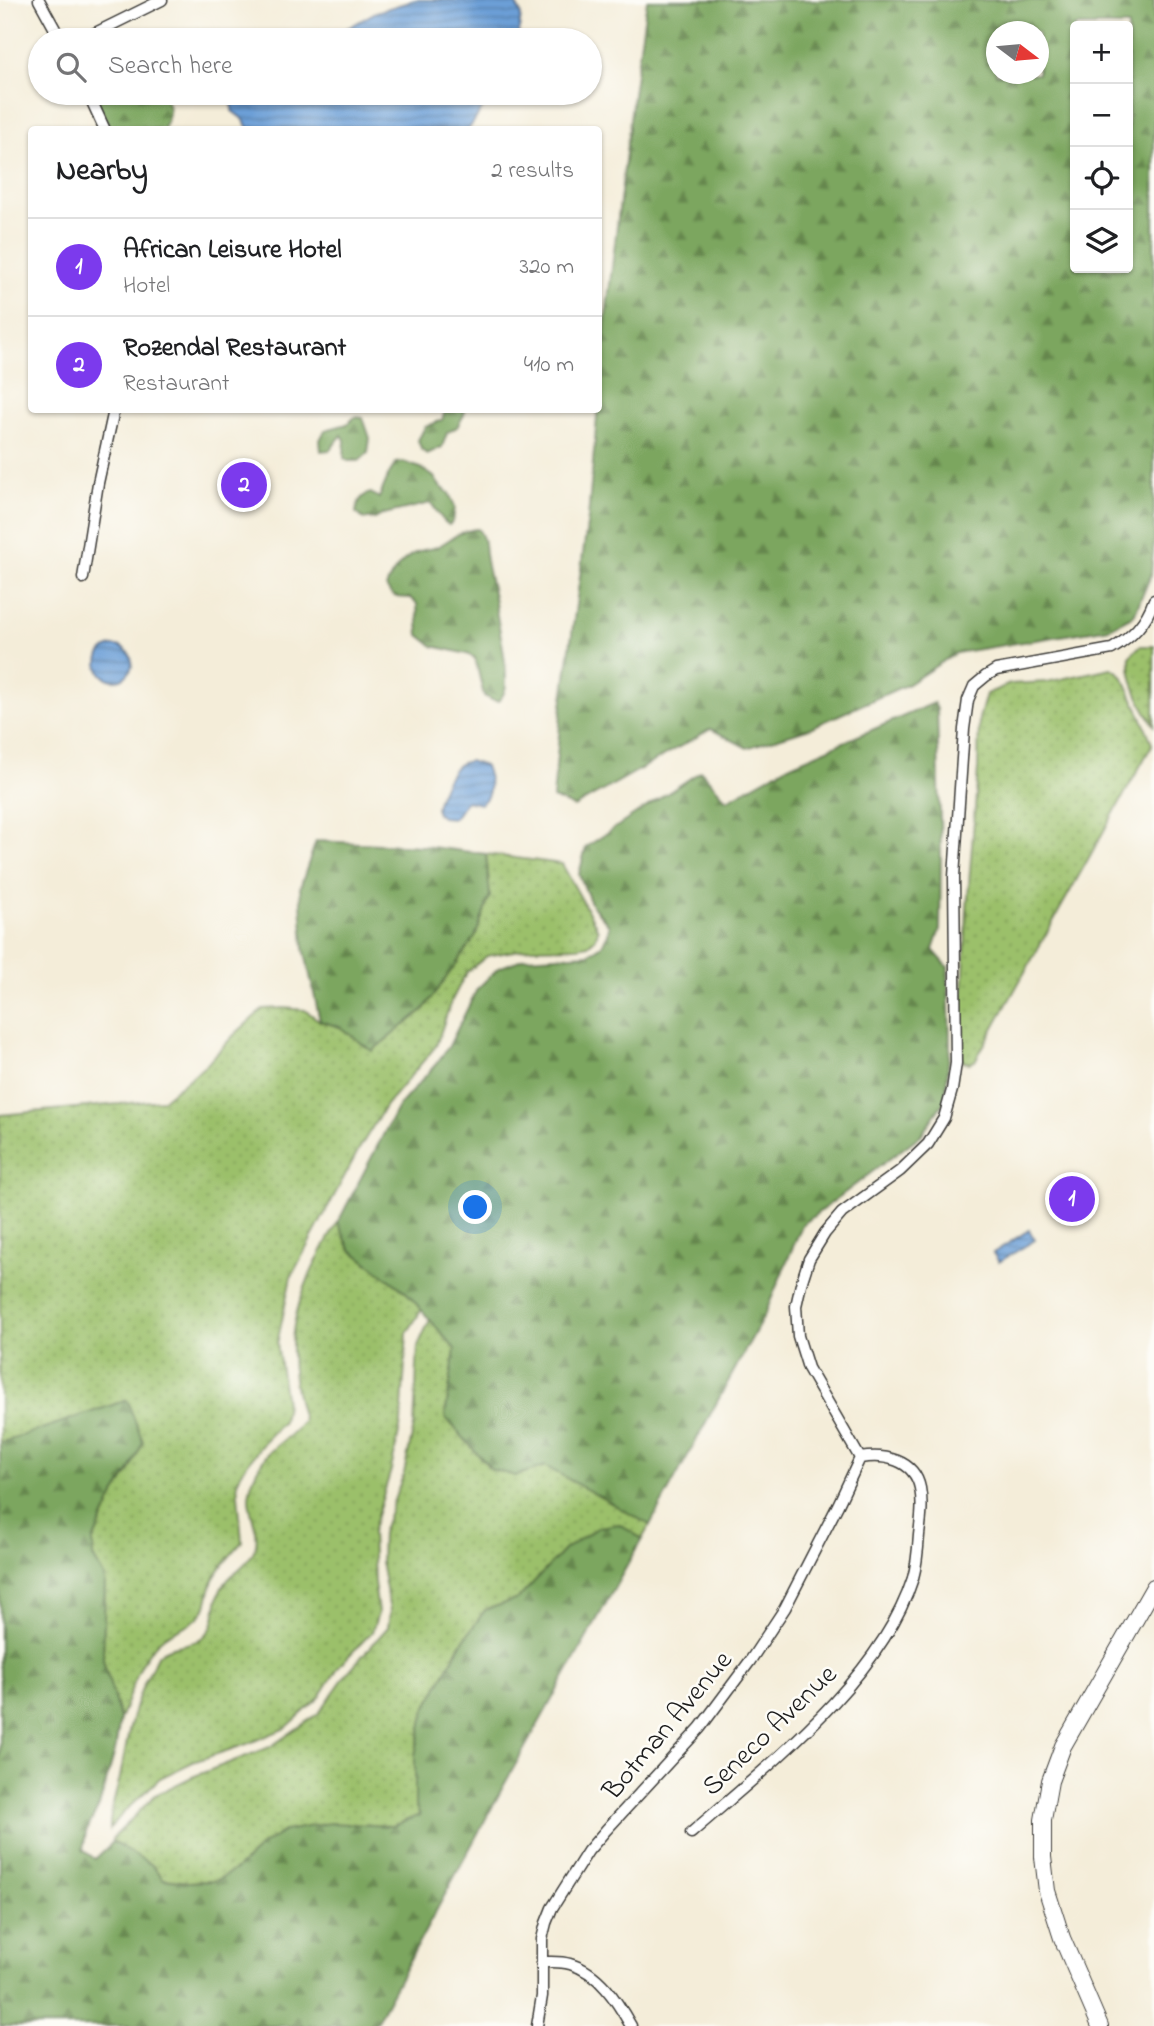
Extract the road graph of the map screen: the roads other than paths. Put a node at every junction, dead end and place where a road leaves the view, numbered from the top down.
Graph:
1 (39, 0) edge
2 (162, 0) edge
3 (54, 28) edge
4 (105, 28) edge
5 (94, 105) edge
6 (103, 126) edge
7 (113, 413) edge
8 (83, 579) dead end
9 (1154, 600) edge
10 (860, 1458) junction
11 (1154, 1587) edge
12 (691, 1833) dead end
13 (542, 1962) junction
14 (537, 2026) edge
15 (631, 2026) edge
16 (1100, 2026) edge

1 - 3 street
2 - 4 street
5 - 6 street
7 - 8 street
9 - 10 street
10 - 12 street, Seneco Avenue
10 - 13 street, Botman Avenue
11 - 16 main road
13 - 14 street, Botman Avenue
13 - 15 street

